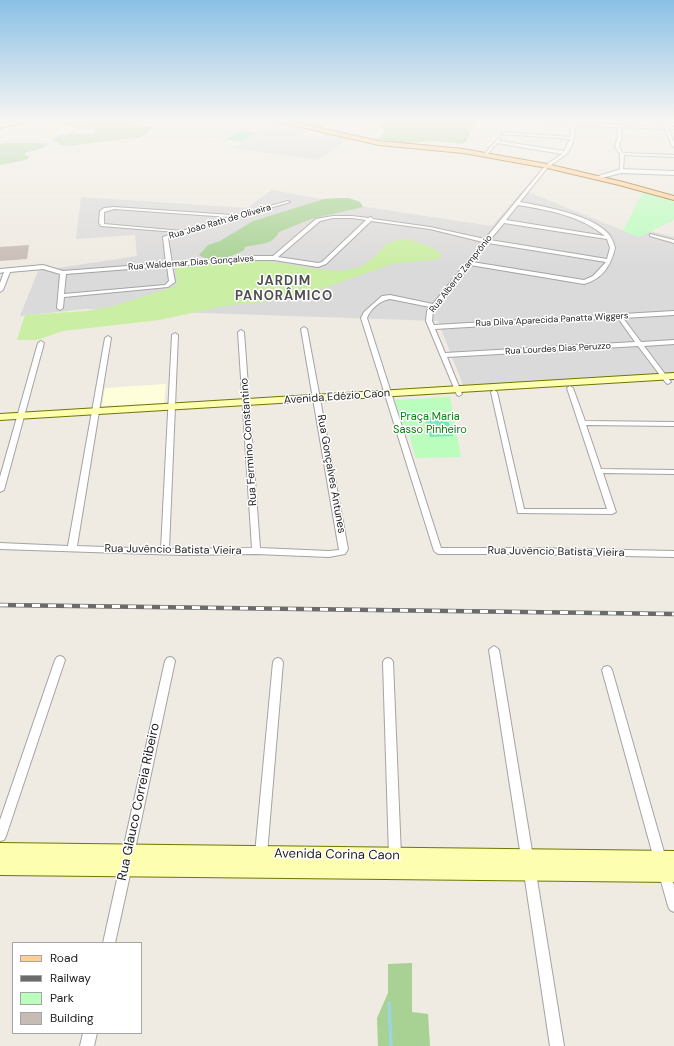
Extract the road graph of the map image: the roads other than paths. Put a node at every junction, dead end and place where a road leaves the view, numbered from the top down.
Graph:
1 (544, 170) edge
2 (565, 170) edge
3 (621, 171) joint
4 (674, 173) edge
5 (598, 177) junction
6 (674, 198) edge
7 (288, 202) dead end
8 (516, 203) junction
9 (239, 216) junction
10 (371, 218) junction
11 (502, 221) junction
12 (164, 230) junction
13 (187, 231) junction
14 (652, 235) dead end
15 (165, 238) junction
16 (608, 238) junction
17 (486, 241) junction
18 (674, 242) edge
19 (274, 258) junction
20 (609, 261) junction
21 (469, 263) junction
22 (169, 264) junction
23 (8, 270) junction
24 (0, 271) edge
25 (63, 273) junction
26 (0, 290) edge
27 (61, 296) junction
28 (434, 306) junction
29 (60, 308) dead end
30 (674, 313) edge
31 (619, 316) junction
32 (431, 327) junction
33 (304, 328) dead end
34 (241, 332) dead end
35 (175, 335) dead end
36 (108, 338) dead end
37 (674, 342) edge
38 (42, 343) dead end
39 (640, 344) junction
40 (443, 355) junction
41 (670, 379) edge
42 (570, 388) junction
43 (457, 392) junction
44 (494, 392) junction
45 (389, 396) junction
46 (317, 400) junction
47 (246, 405) junction
48 (171, 409) junction
49 (95, 414) junction
50 (0, 417) edge
51 (20, 419) junction
52 (0, 422) edge
53 (582, 423) junction
54 (674, 424) edge
55 (598, 471) junction
56 (674, 472) edge
57 (0, 490) edge
58 (0, 546) edge
59 (72, 548) junction
60 (344, 549) joint
61 (165, 551) junction
62 (256, 551) junction
63 (674, 554) edge
64 (494, 650) dead end
65 (60, 660) dead end
66 (170, 661) dead end
67 (278, 662) dead end
68 (388, 662) dead end
69 (607, 670) dead end
70 (0, 836) edge
71 (0, 851) edge
72 (261, 854) junction
73 (394, 856) junction
74 (127, 860) junction
75 (528, 865) junction
76 (0, 867) edge
77 (668, 867) edge
78 (674, 906) edge
79 (109, 942) edge
80 (90, 1034) edge
81 (87, 1046) edge
82 (557, 1046) edge

1 - 8 street, Rua Alberto Zamprônio
2 - 5 main road
3 - 4 street
3 - 5 street
5 - 6 main road
7 - 9 street, Rua João Rath de Oliveira
8 - 11 street, Rua Alberto Zamprônio
8 - 16 street
9 - 12 street
9 - 13 street, Rua João Rath de Oliveira
10 - 17 street
10 - 19 street
10 - 19 street, Rua Waldemar Dias Gonçalves
11 - 16 street
11 - 17 street, Rua Alberto Zamprônio
12 - 13 street
12 - 15 street
13 - 15 street, Rua João Rath de Oliveira
14 - 18 street
15 - 22 street, Rua João Rath de Oliveira
16 - 20 street
17 - 20 street
17 - 21 street, Rua Alberto Zamprônio
19 - 22 street, Rua Waldemar Dias Gonçalves
20 - 21 street
21 - 28 street, Rua Alberto Zamprônio
22 - 25 street, Rua Waldemar Dias Gonçalves
22 - 27 street, Rua João Rath de Oliveira
23 - 24 street
23 - 25 street
23 - 26 street
25 - 27 street
27 - 29 street
28 - 32 street, Rua Alberto Zamprônio
28 - 45 street
30 - 31 street, Rua Dilva Aparecida Panatta Wiggers
31 - 32 street, Rua Dilva Aparecida Panatta Wiggers
31 - 39 street
32 - 40 street, Rua Alberto Zamprônio
33 - 46 street, Rua Gonçalves Antunes
34 - 47 street, Rua Fermino Constantino
35 - 48 street
36 - 49 street
37 - 39 street, Rua Lourdes Dias Peruzzo
38 - 51 street
39 - 40 street, Rua Lourdes Dias Peruzzo
39 - 41 street
40 - 43 street, Rua Alberto Zamprônio
41 - 42 main road, Avenida Edézio Caon
41 - 43 main road, Avenida Edézio Caon
42 - 44 main road, Avenida Edézio Caon
42 - 53 street
43 - 44 main road, Avenida Edézio Caon
43 - 45 main road, Avenida Edézio Caon
44 - 55 street
45 - 46 main road, Avenida Edézio Caon
45 - 63 street, Rua Juvêncio Batista Vieira
46 - 47 main road, Avenida Edézio Caon
46 - 60 street, Rua Gonçalves Antunes
47 - 48 main road, Avenida Edézio Caon
47 - 62 street, Rua Fermino Constantino
48 - 49 main road, Avenida Edézio Caon
48 - 61 street
49 - 51 main road, Avenida Edézio Caon
49 - 59 street
50 - 51 main road, Avenida Edézio Caon
51 - 52 main road, Avenida Edézio Caon
51 - 57 street
53 - 54 street
53 - 55 street
55 - 56 street
58 - 59 street, Rua Juvêncio Batista Vieira
59 - 61 street, Rua Juvêncio Batista Vieira
60 - 62 street, Rua Juvêncio Batista Vieira
61 - 62 street, Rua Juvêncio Batista Vieira
64 - 75 street
65 - 70 street
66 - 74 street, Rua Glauco Correia Ribeiro
67 - 72 street
68 - 73 street
69 - 77 street
71 - 74 main road, Avenida Corina Caon
72 - 73 main road, Avenida Corina Caon
72 - 74 main road, Avenida Corina Caon
73 - 75 main road, Avenida Corina Caon
74 - 75 main road, Avenida Corina Caon
74 - 76 main road, Avenida Corina Caon
74 - 79 street, Rua Glauco Correia Ribeiro
75 - 77 main road, Avenida Corina Caon
75 - 82 street
77 - 78 street
80 - 81 street

